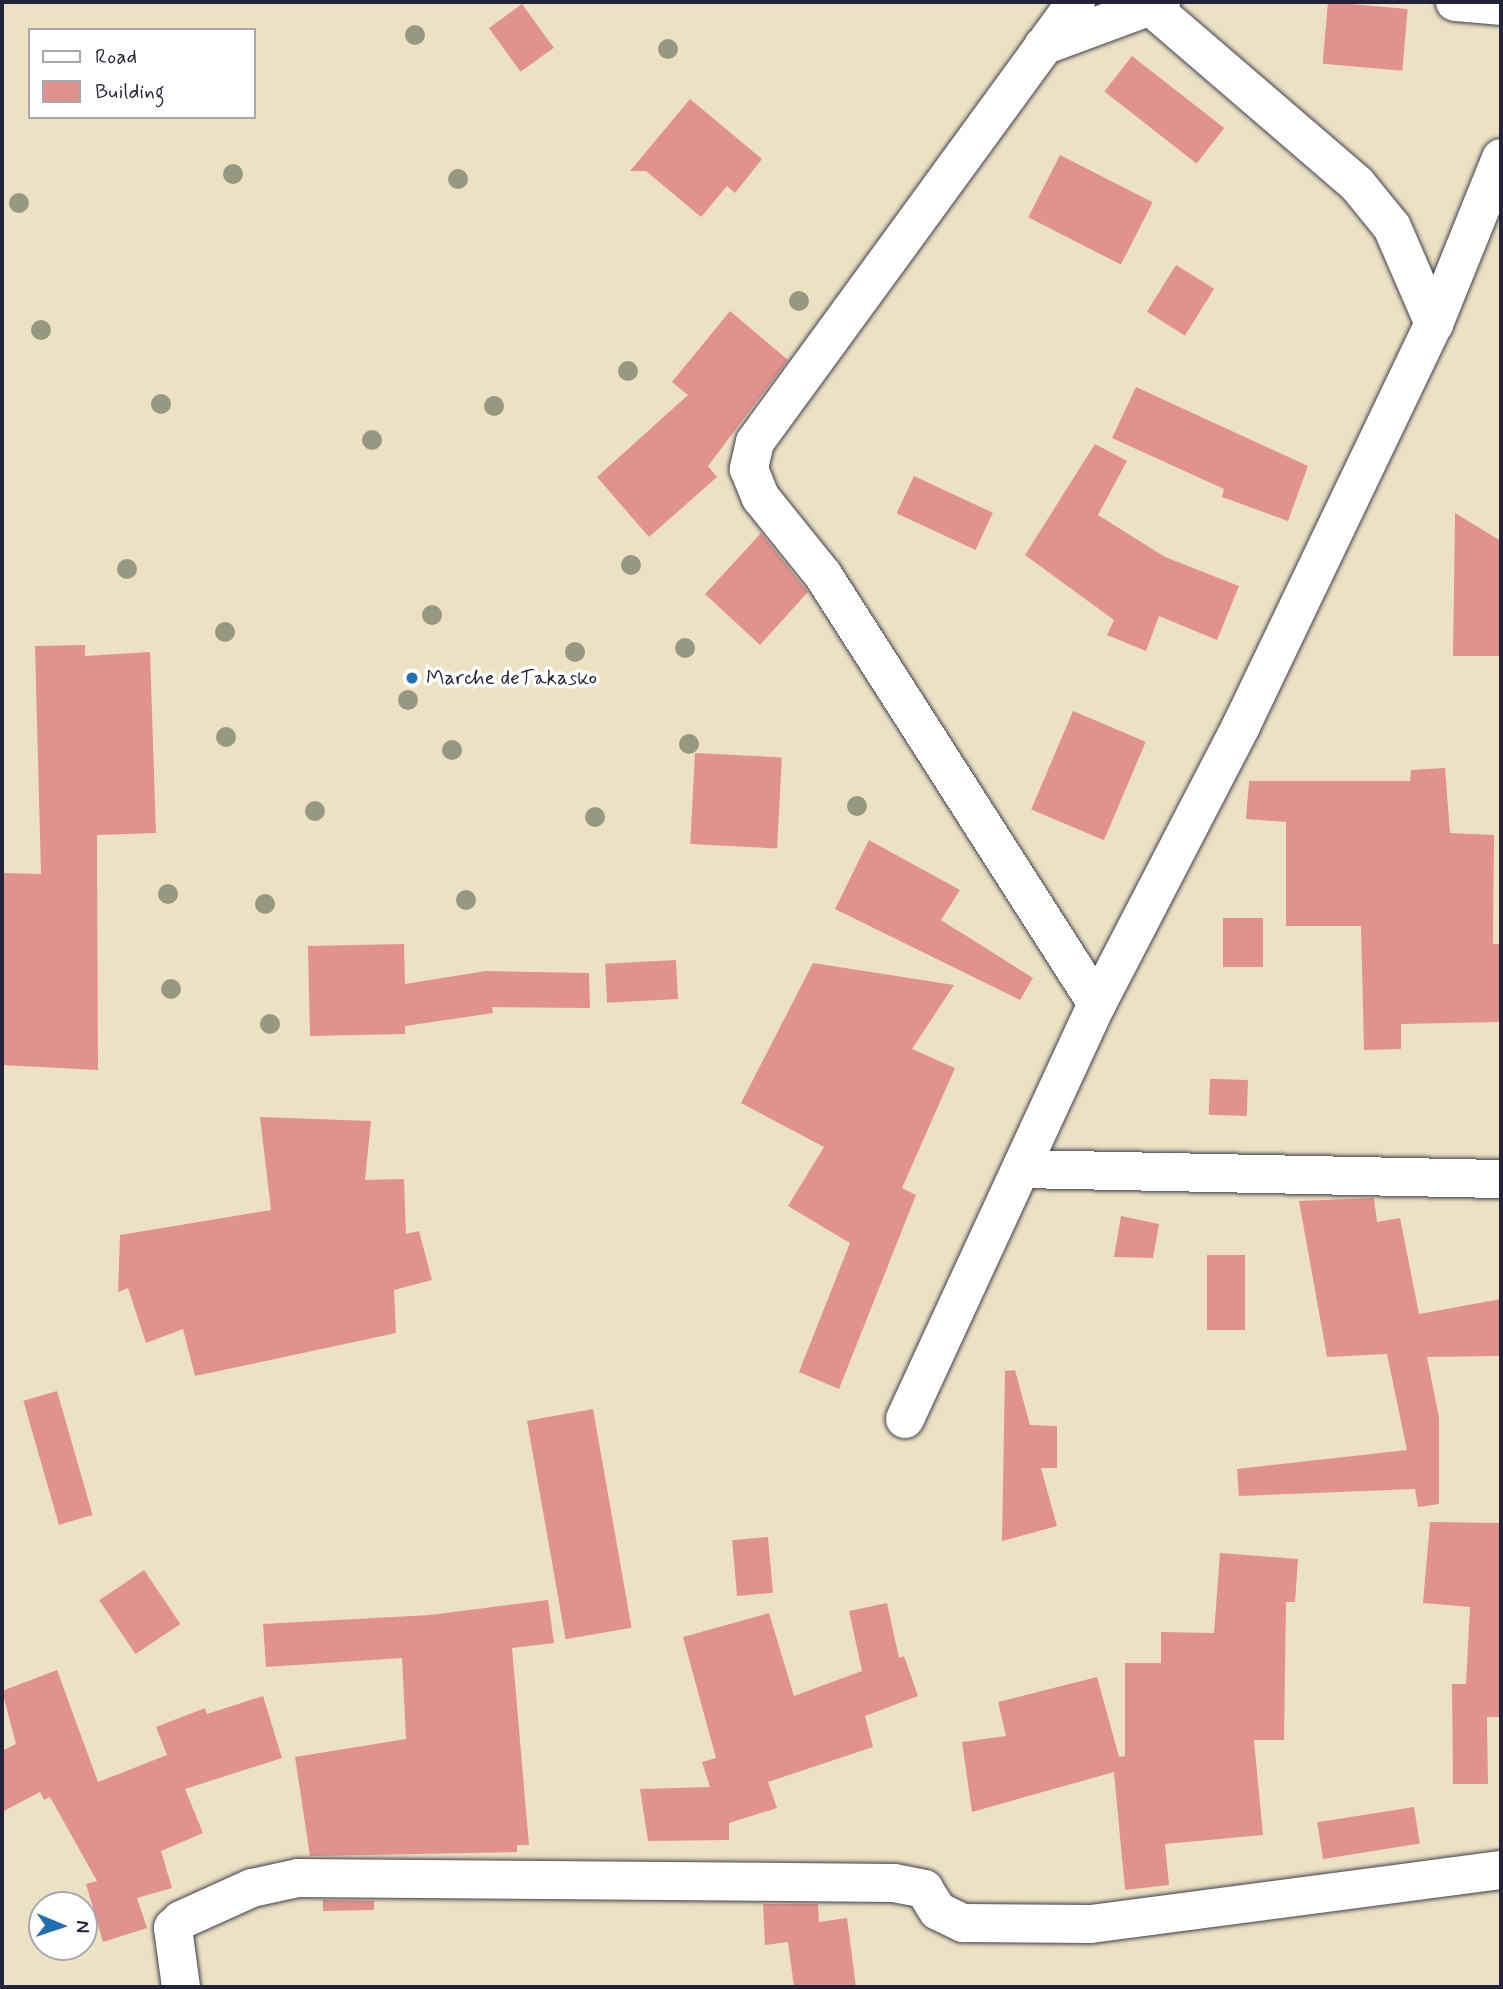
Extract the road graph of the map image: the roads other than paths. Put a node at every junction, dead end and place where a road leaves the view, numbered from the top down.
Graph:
1 (1076, 2) edge
2 (1454, 2) edge
3 (1155, 4) edge
4 (1501, 6) edge
5 (1043, 46) junction
6 (1501, 158) edge
7 (1434, 324) junction
8 (1097, 1004) junction
9 (1022, 1169) junction
10 (1501, 1179) edge
11 (905, 1419) dead end
12 (1501, 1870) edge
13 (181, 1987) edge

1 - 5 street
2 - 4 street
3 - 5 street
3 - 7 street
5 - 8 street
6 - 7 street
7 - 8 street
8 - 9 street
9 - 10 street
9 - 11 street
12 - 13 street

